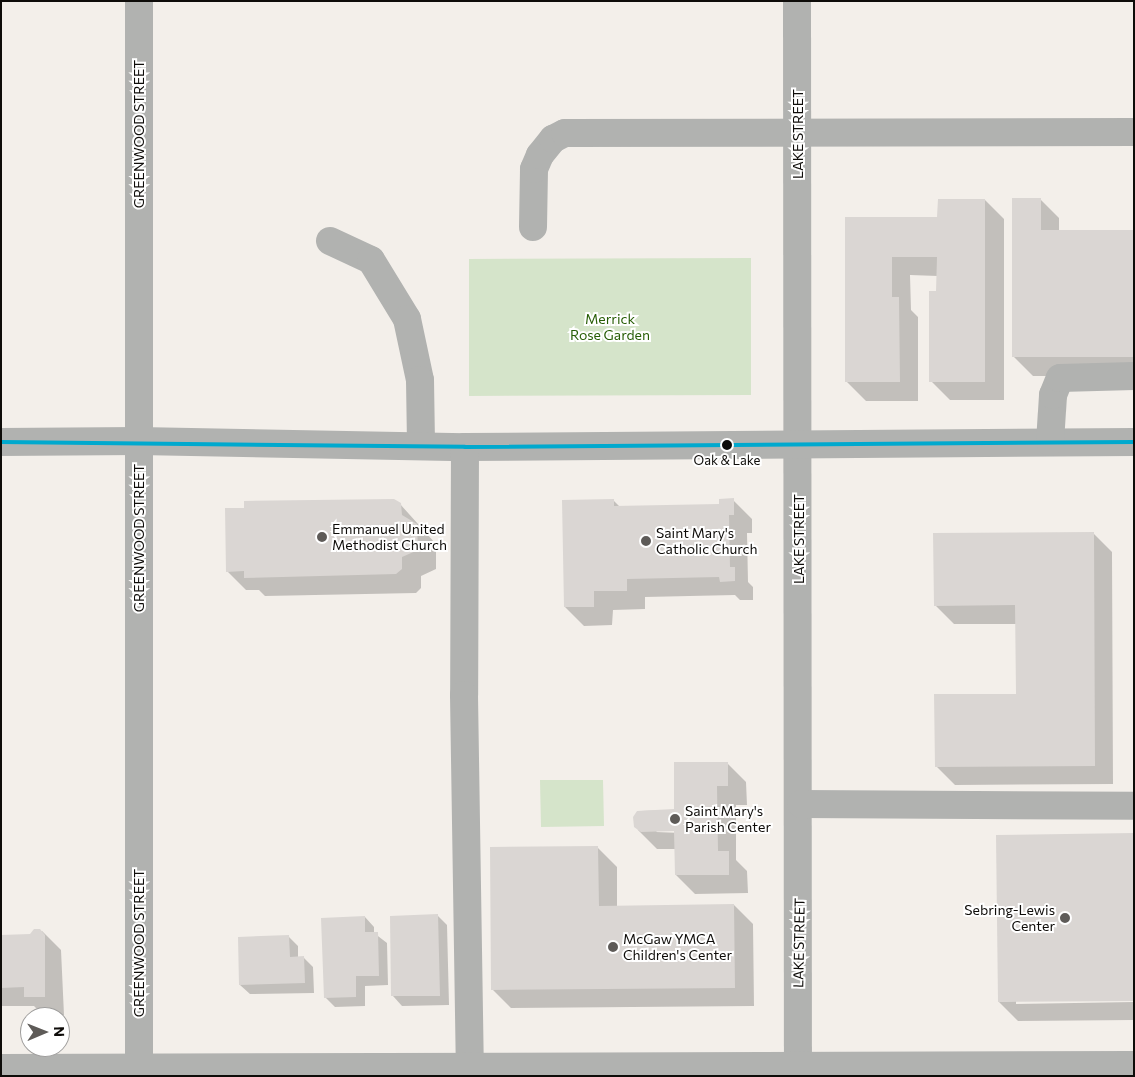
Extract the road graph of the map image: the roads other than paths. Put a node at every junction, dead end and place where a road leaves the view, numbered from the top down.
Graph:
1 (139, 1) edge
2 (798, 1) edge
3 (798, 132) junction
4 (1134, 132) edge
5 (533, 227) dead end
6 (330, 242) dead end
7 (1134, 376) edge
8 (139, 441) junction
9 (1, 442) edge
10 (1050, 442) junction
11 (1134, 442) edge
12 (799, 443) junction
13 (421, 446) junction
14 (465, 447) junction
15 (801, 804) junction
16 (1134, 806) edge
17 (1134, 1065) edge
18 (470, 1066) junction
19 (1, 1068) edge
20 (798, 1071) edge
21 (139, 1072) edge

1 - 8 street, GREENWOOD STREET
2 - 3 street, LAKE STREET
3 - 4 street
3 - 5 street
3 - 12 street, LAKE STREET
6 - 13 street
7 - 10 street
8 - 9 street
8 - 13 street
8 - 21 street, GREENWOOD STREET
10 - 11 street
10 - 12 street
12 - 14 street
12 - 15 street, LAKE STREET
13 - 14 street
14 - 18 street
15 - 16 street
15 - 20 street, LAKE STREET
17 - 20 street
18 - 20 street
18 - 21 street
19 - 21 street

